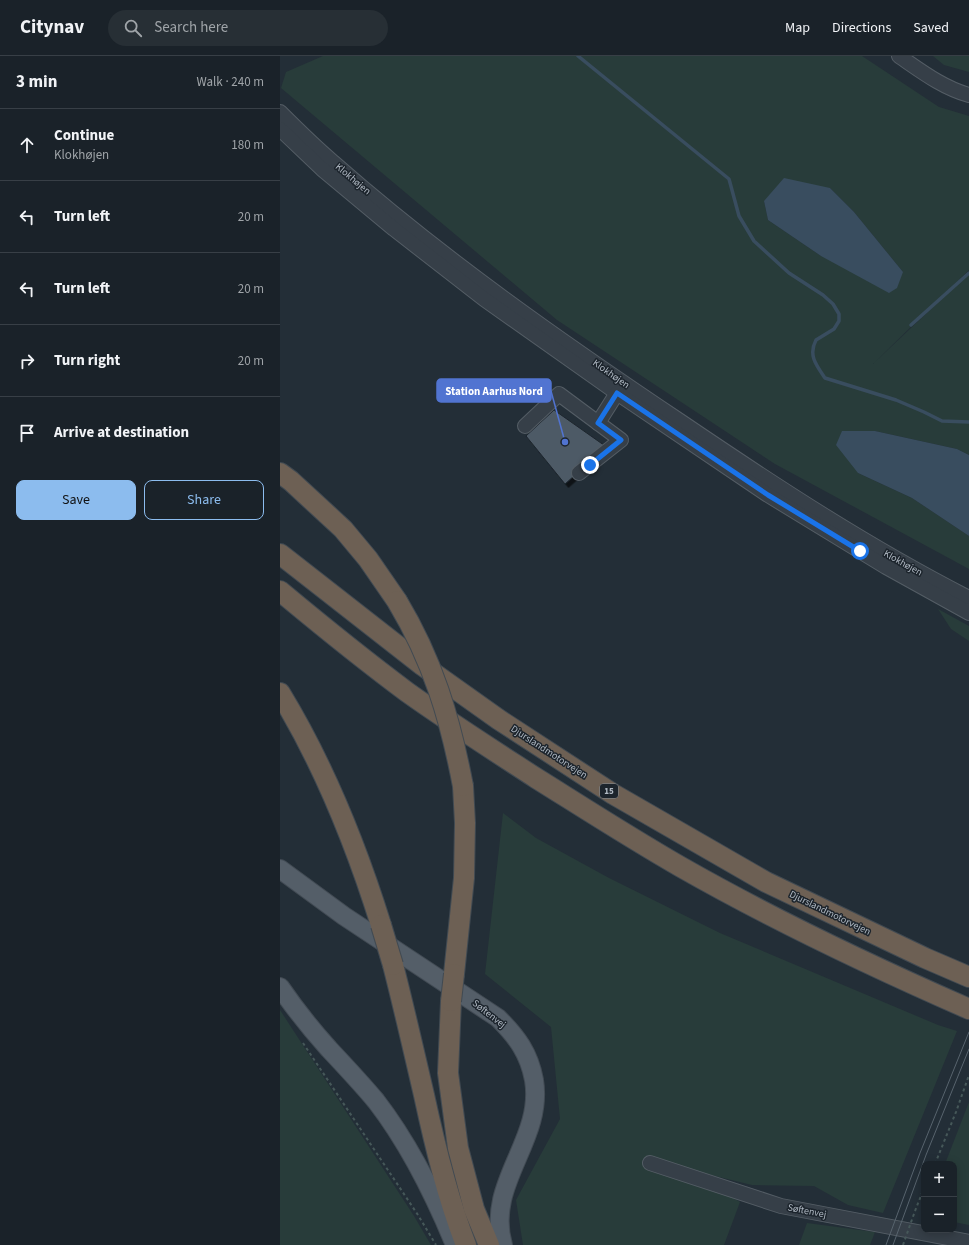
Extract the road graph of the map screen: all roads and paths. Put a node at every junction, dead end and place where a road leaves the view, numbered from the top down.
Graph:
1 (900, 56) edge
2 (969, 95) edge
3 (280, 112) edge
4 (280, 129) edge
5 (617, 393) junction
6 (598, 423) junction
7 (525, 426) dead end
8 (280, 473) edge
9 (579, 473) dead end
10 (280, 554) edge
11 (280, 591) edge
12 (969, 598) edge
13 (969, 613) edge
14 (280, 693) edge
15 (280, 869) edge
16 (969, 978) edge
17 (280, 987) edge
18 (969, 1009) edge
19 (302, 1041) dead end
20 (969, 1075) edge
21 (936, 1161) edge
22 (650, 1164) dead end
23 (921, 1196) edge
24 (969, 1242) edge
25 (436, 1245) edge
26 (455, 1245) edge
27 (466, 1245) edge
28 (489, 1245) edge
29 (503, 1245) edge
30 (903, 1245) edge

1 - 2 street
3 - 12 street, Klokhøjen
4 - 5 street, Klokhøjen
5 - 6 street
5 - 13 street, Klokhøjen
6 - 7 street
6 - 9 street
8 - 28 highway, bridge
10 - 16 highway, Djurslandmotorvejen / 15
11 - 18 highway
14 - 27 highway, bridge
15 - 29 main road, Søftenvej
17 - 26 main road
19 - 25 path
20 - 21 path
22 - 24 street, Søftenvej
23 - 30 path, bridge

